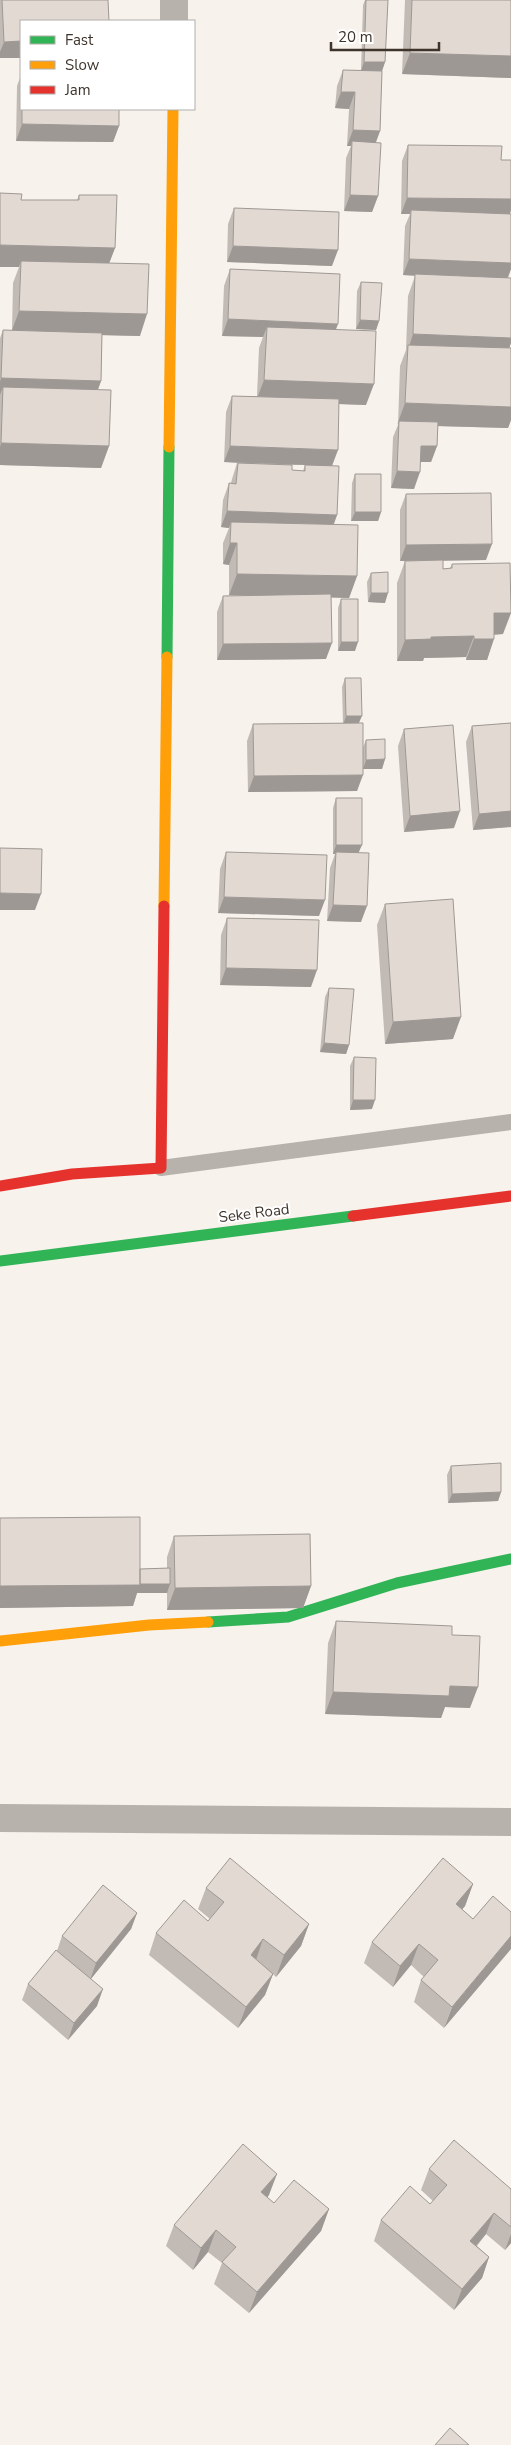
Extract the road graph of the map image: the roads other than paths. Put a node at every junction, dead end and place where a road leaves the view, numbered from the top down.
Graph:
1 (174, 0) edge
2 (174, 20) edge
3 (173, 110) edge
4 (511, 1122) edge
5 (161, 1168) junction
6 (0, 1186) edge
7 (511, 1196) edge
8 (0, 1261) edge
9 (511, 1559) edge
10 (0, 1641) edge
11 (0, 1818) edge
12 (511, 1822) edge

1 - 2 street
3 - 5 street
4 - 5 lane
5 - 6 street
7 - 8 street, Seke Road
9 - 10 street
11 - 12 street

